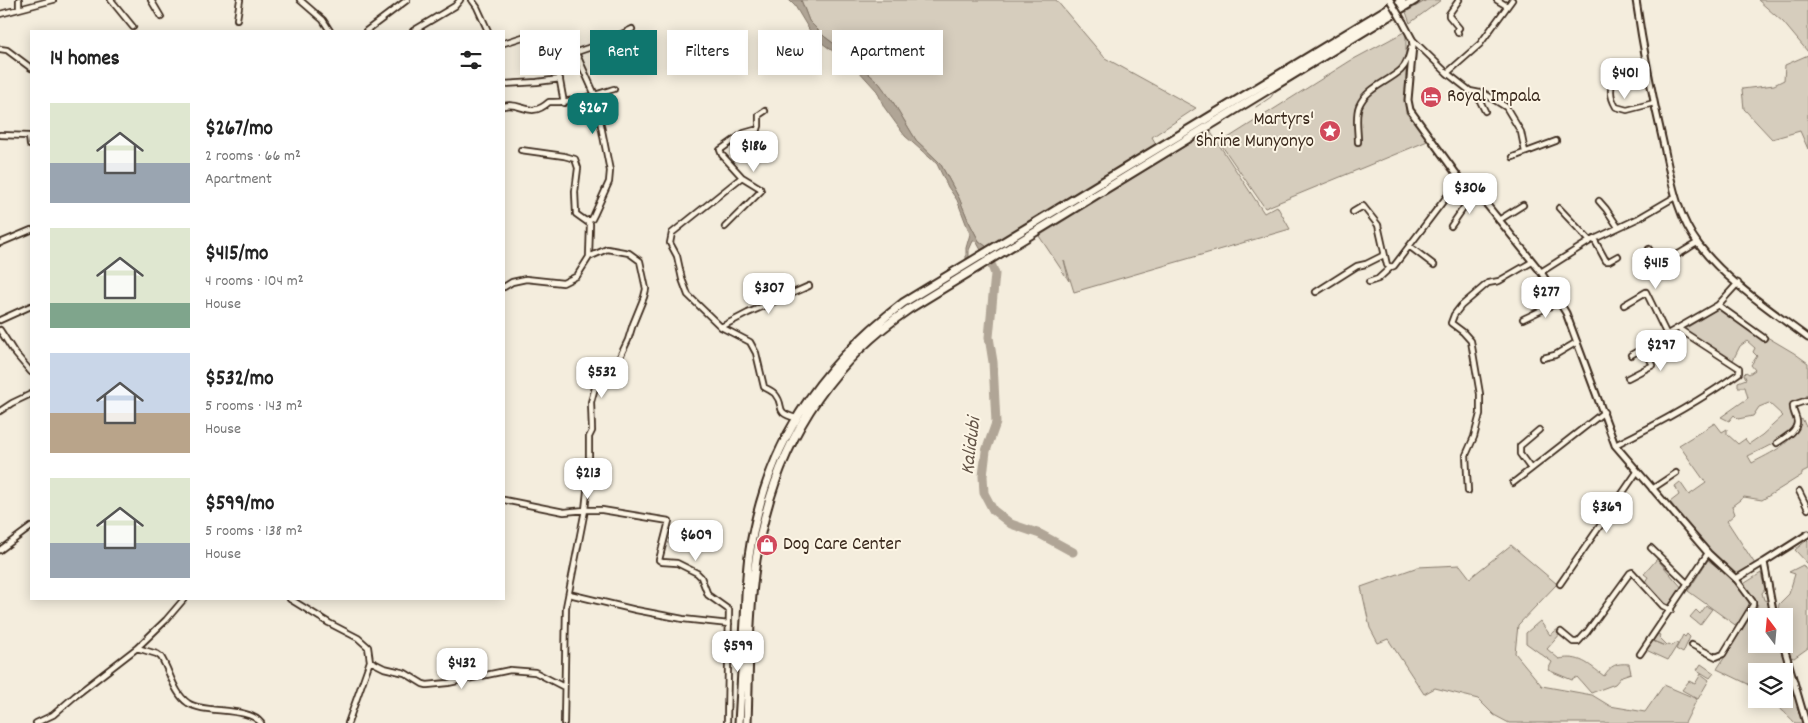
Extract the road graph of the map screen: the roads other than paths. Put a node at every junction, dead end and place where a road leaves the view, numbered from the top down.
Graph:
1 (19, 0) edge
2 (53, 0) edge
3 (111, 0) edge
4 (151, 0) edge
5 (240, 0) edge
6 (300, 0) edge
7 (308, 0) edge
8 (407, 0) edge
9 (460, 0) edge
10 (472, 0) edge
11 (1390, 0) edge
12 (1402, 0) edge
13 (1415, 0) edge
14 (1460, 0) edge
15 (1497, 0) edge
16 (1512, 0) edge
17 (1636, 0) edge
18 (305, 5) junction
19 (1507, 6) junction
20 (0, 7) edge
21 (19, 8) junction
22 (1, 13) edge
23 (161, 17) dead end
24 (237, 19) dead end
25 (133, 27) dead end
26 (632, 29) dead end
27 (329, 30) edge
28 (367, 30) edge
29 (415, 30) edge
30 (488, 30) edge
31 (1458, 33) dead end
32 (520, 38) edge
33 (1412, 42) junction
34 (505, 43) edge
35 (0, 49) edge
36 (580, 51) edge
37 (580, 62) edge
38 (30, 67) edge
39 (1615, 72) dead end
40 (1447, 73) junction
41 (559, 75) edge
42 (560, 79) junction
43 (505, 84) edge
44 (614, 89) dead end
45 (1480, 93) junction
46 (595, 95) junction
47 (564, 103) junction
48 (1654, 103) junction
49 (505, 106) edge
50 (1485, 110) dead end
51 (765, 111) dead end
52 (0, 135) edge
53 (1556, 141) dead end
54 (1358, 142) dead end
55 (30, 144) edge
56 (521, 150) dead end
57 (1161, 150) junction
58 (1526, 152) junction
59 (1514, 157) dead end
60 (742, 177) junction
61 (1460, 179) junction
62 (1474, 193) junction
63 (1675, 197) junction
64 (1599, 201) dead end
65 (1523, 205) dead end
66 (1559, 208) dead end
67 (1352, 212) dead end
68 (1499, 220) junction
69 (586, 221) junction
70 (725, 226) dead end
71 (1451, 226) dead end
72 (1618, 227) junction
73 (30, 230) edge
74 (1592, 240) junction
75 (0, 243) edge
76 (1697, 243) junction
77 (1409, 246) junction
78 (1648, 249) dead end
79 (1384, 255) junction
80 (1618, 256) dead end
81 (589, 258) junction
82 (1532, 262) junction
83 (1434, 265) dead end
84 (1391, 267) junction
85 (1541, 272) junction
86 (1369, 282) dead end
87 (1738, 283) junction
88 (505, 286) edge
89 (810, 286) dead end
90 (1316, 292) dead end
91 (1560, 302) junction
92 (1624, 305) dead end
93 (1718, 305) junction
94 (30, 306) edge
95 (0, 320) edge
96 (1523, 320) dead end
97 (721, 328) junction
98 (1678, 329) junction
99 (0, 330) edge
100 (1668, 335) junction
101 (1764, 338) dead end
102 (1808, 338) edge
103 (1577, 342) junction
104 (1644, 348) junction
105 (1631, 355) dead end
106 (1543, 358) dead end
107 (30, 371) edge
108 (1628, 378) dead end
109 (30, 394) edge
110 (1808, 400) edge
111 (0, 411) edge
112 (1604, 412) junction
113 (796, 418) junction
114 (1539, 430) dead end
115 (1777, 443) dead end
116 (1614, 445) junction
117 (1531, 469) junction
118 (1637, 472) junction
119 (1676, 472) dead end
120 (1513, 483) dead end
121 (1652, 489) junction
122 (1468, 491) dead end
123 (1799, 491) dead end
124 (505, 500) edge
125 (1808, 509) edge
126 (585, 510) junction
127 (30, 528) edge
128 (1808, 534) edge
129 (1651, 548) dead end
130 (0, 550) edge
131 (1708, 553) junction
132 (1764, 562) junction
133 (1736, 578) junction
134 (1560, 584) dead end
135 (1688, 584) junction
136 (568, 594) junction
137 (183, 600) edge
138 (292, 600) edge
139 (1773, 608) edge
140 (1671, 610) junction
141 (729, 624) junction
142 (1561, 632) dead end
143 (1692, 645) dead end
144 (137, 648) junction
145 (1786, 653) edge
146 (1640, 654) dead end
147 (370, 661) junction
148 (564, 687) junction
149 (36, 723) edge
150 (261, 723) edge
151 (348, 723) edge
152 (564, 723) edge
153 (727, 723) edge
154 (739, 723) edge
155 (747, 723) edge
156 (1806, 723) edge

1 - 21 street
2 - 21 street
3 - 25 street
4 - 23 street
5 - 24 street
6 - 18 street
7 - 18 street
8 - 28 street
9 - 29 street
10 - 30 street
11 - 33 street, bridge
12 - 57 highway
13 - 57 highway
14 - 31 street
15 - 19 street
16 - 19 street
17 - 48 street
18 - 27 street
19 - 40 street
20 - 22 street
21 - 22 street
26 - 36 street
32 - 34 street
33 - 40 street
33 - 54 street
33 - 61 street
35 - 38 street
37 - 46 street
39 - 48 street
40 - 45 street
41 - 42 street
42 - 43 street
42 - 47 street
44 - 46 street
45 - 50 street
45 - 58 street
46 - 47 street
46 - 69 street
47 - 49 street
48 - 63 street
51 - 60 street
52 - 55 street
53 - 58 street
56 - 69 street
57 - 113 highway
57 - 155 highway
58 - 59 street
60 - 70 street
60 - 97 street
61 - 62 street
61 - 77 street
62 - 68 street
62 - 71 street
63 - 72 street
63 - 76 street
64 - 72 street
65 - 68 street
66 - 74 street
67 - 79 street
68 - 82 street
69 - 81 street
72 - 74 street
73 - 75 street
74 - 80 street
74 - 85 street
76 - 78 street
76 - 87 street
77 - 83 street
77 - 84 street
79 - 84 street
79 - 90 street
81 - 88 street
81 - 126 street
82 - 85 street
82 - 122 street
84 - 86 street
85 - 91 street
87 - 93 street
87 - 102 street
89 - 97 street
91 - 96 street
91 - 103 street
92 - 100 street
93 - 98 street
93 - 101 street
94 - 95 street
97 - 113 street
98 - 100 street
98 - 116 street
99 - 107 street
100 - 104 street
103 - 106 street
103 - 112 street
104 - 105 street
104 - 108 street
109 - 111 street
110 - 115 street
112 - 116 street
112 - 117 street
113 - 154 highway
114 - 117 street
116 - 118 street
117 - 120 street
118 - 121 street
118 - 134 street
119 - 121 street
121 - 131 street
123 - 125 street
124 - 126 street
126 - 136 street
126 - 141 street
127 - 130 street
128 - 132 street
129 - 135 street
131 - 133 street
131 - 135 street
132 - 133 street
132 - 139 street
133 - 143 street
135 - 140 street
136 - 141 street
136 - 148 street
137 - 144 street
138 - 147 street
140 - 142 street
140 - 146 street
141 - 153 street
144 - 149 street
144 - 150 street
145 - 156 street
147 - 148 street
147 - 151 street
148 - 152 street

